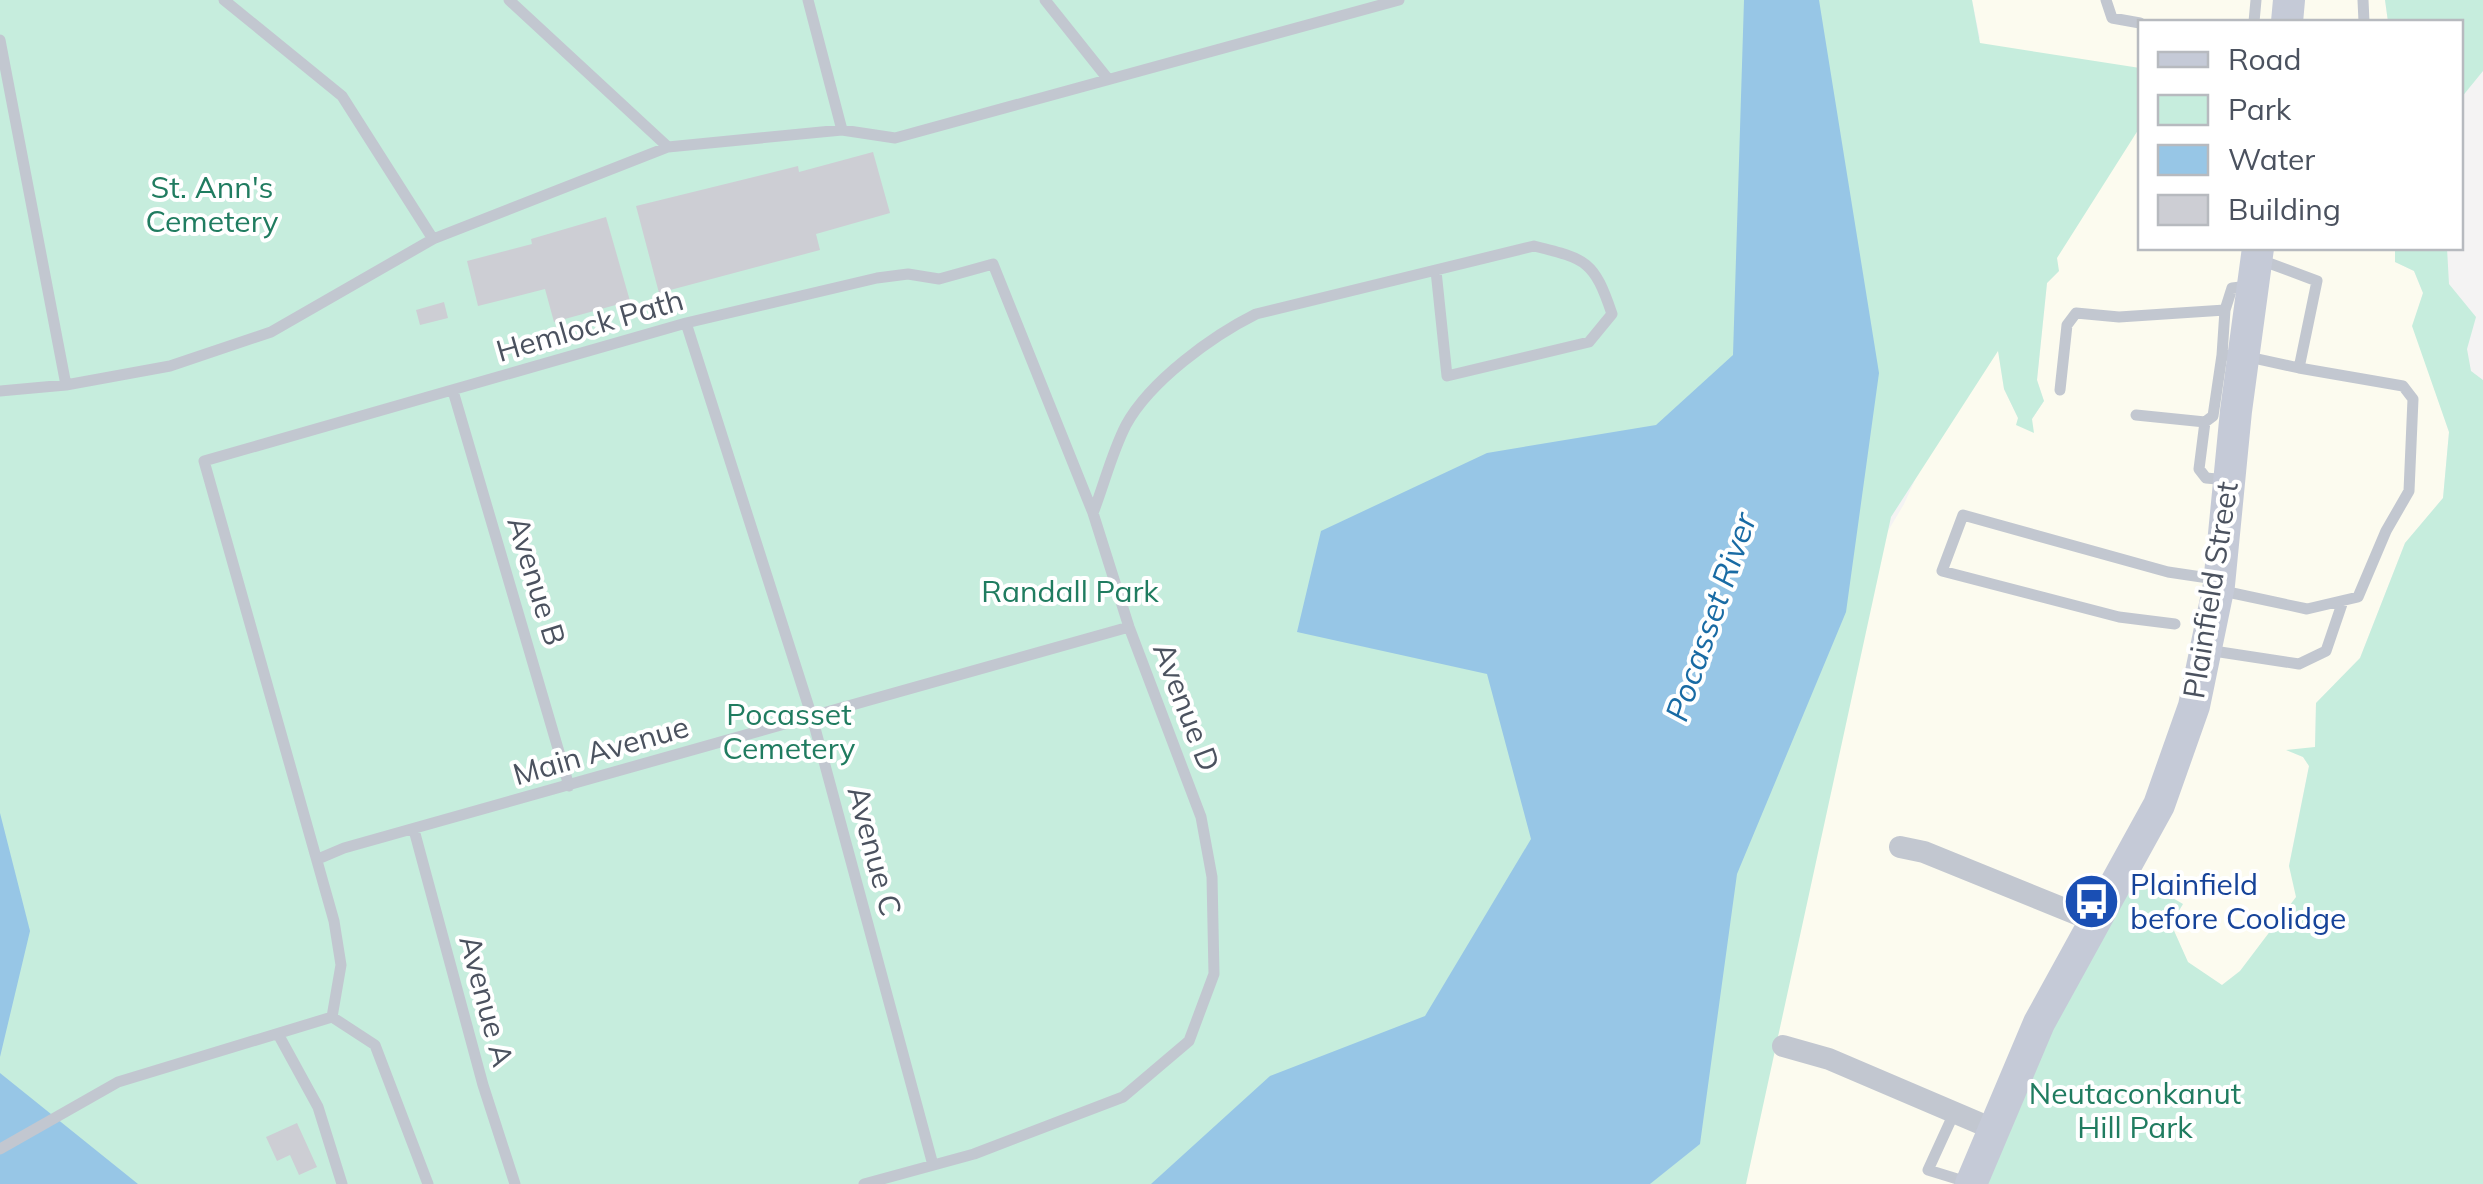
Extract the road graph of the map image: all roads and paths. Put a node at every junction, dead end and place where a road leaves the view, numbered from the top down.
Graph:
1 (224, 0) edge
2 (509, 0) edge
3 (808, 0) edge
4 (1044, 0) edge
5 (1399, 0) edge
6 (2106, 0) edge
7 (1366, 4) edge
8 (2138, 22) edge
9 (0, 40) edge
10 (1108, 79) junction
11 (842, 130) junction
12 (668, 147) junction
13 (433, 239) junction
14 (993, 264) joint
15 (2256, 264) edge
16 (1436, 270) junction
17 (2225, 310) junction
18 (686, 323) junction
19 (2233, 356) junction
20 (2299, 368) junction
21 (66, 385) junction
22 (2060, 390) dead end
23 (0, 391) edge
24 (453, 391) junction
25 (2136, 415) dead end
26 (2205, 422) junction
27 (2229, 480) junction
28 (1093, 513) junction
29 (2218, 585) junction
30 (2343, 601) junction
31 (2175, 624) dead end
32 (1129, 626) junction
33 (2206, 650) junction
34 (812, 717) junction
35 (569, 786) junction
36 (414, 830) junction
37 (1900, 847) dead end
38 (318, 859) junction
39 (2094, 921) junction
40 (332, 1017) junction
41 (278, 1034) junction
42 (1783, 1046) dead end
43 (1955, 1111) junction
44 (1992, 1129) junction
45 (0, 1149) edge
46 (934, 1165) junction
47 (1960, 1182) edge
48 (342, 1184) edge
49 (428, 1184) edge
50 (515, 1184) edge
51 (864, 1184) edge

1 - 13 lane
2 - 12 lane
3 - 11 lane
4 - 10 lane
5 - 7 lane
6 - 8 lane
7 - 10 lane
9 - 21 lane
10 - 11 lane
11 - 12 lane
12 - 13 lane
13 - 21 lane
14 - 18 lane, Hemlock Path
14 - 28 lane, Avenue D
15 - 17 lane
15 - 19 main road, Plainfield Street
15 - 20 lane
16 - 16 lane
16 - 28 lane
17 - 19 lane
17 - 22 lane
18 - 24 lane, Hemlock Path
18 - 34 lane, Avenue C
19 - 20 lane
19 - 26 lane
19 - 27 main road, Plainfield Street
20 - 30 lane
21 - 23 lane
24 - 35 lane, Avenue B
24 - 38 lane, Hemlock Path
25 - 26 lane
26 - 27 lane
27 - 29 main road, Plainfield Street
28 - 32 lane, Avenue D
29 - 30 lane
29 - 31 lane
29 - 33 main road, Plainfield Street
30 - 33 lane
32 - 34 lane, Main Avenue
32 - 46 lane, Avenue D
33 - 39 main road, Plainfield Street
34 - 35 lane, Main Avenue
34 - 46 lane, Avenue C
35 - 36 lane, Main Avenue
36 - 38 lane, Main Avenue
36 - 50 lane, Avenue A
37 - 39 street
38 - 40 lane
39 - 44 main road, Plainfield Street
40 - 41 lane
40 - 49 lane
41 - 45 lane
41 - 48 lane
42 - 43 street
43 - 44 street
43 - 47 lane
44 - 47 main road, Plainfield Street
46 - 51 lane, Avenue D

